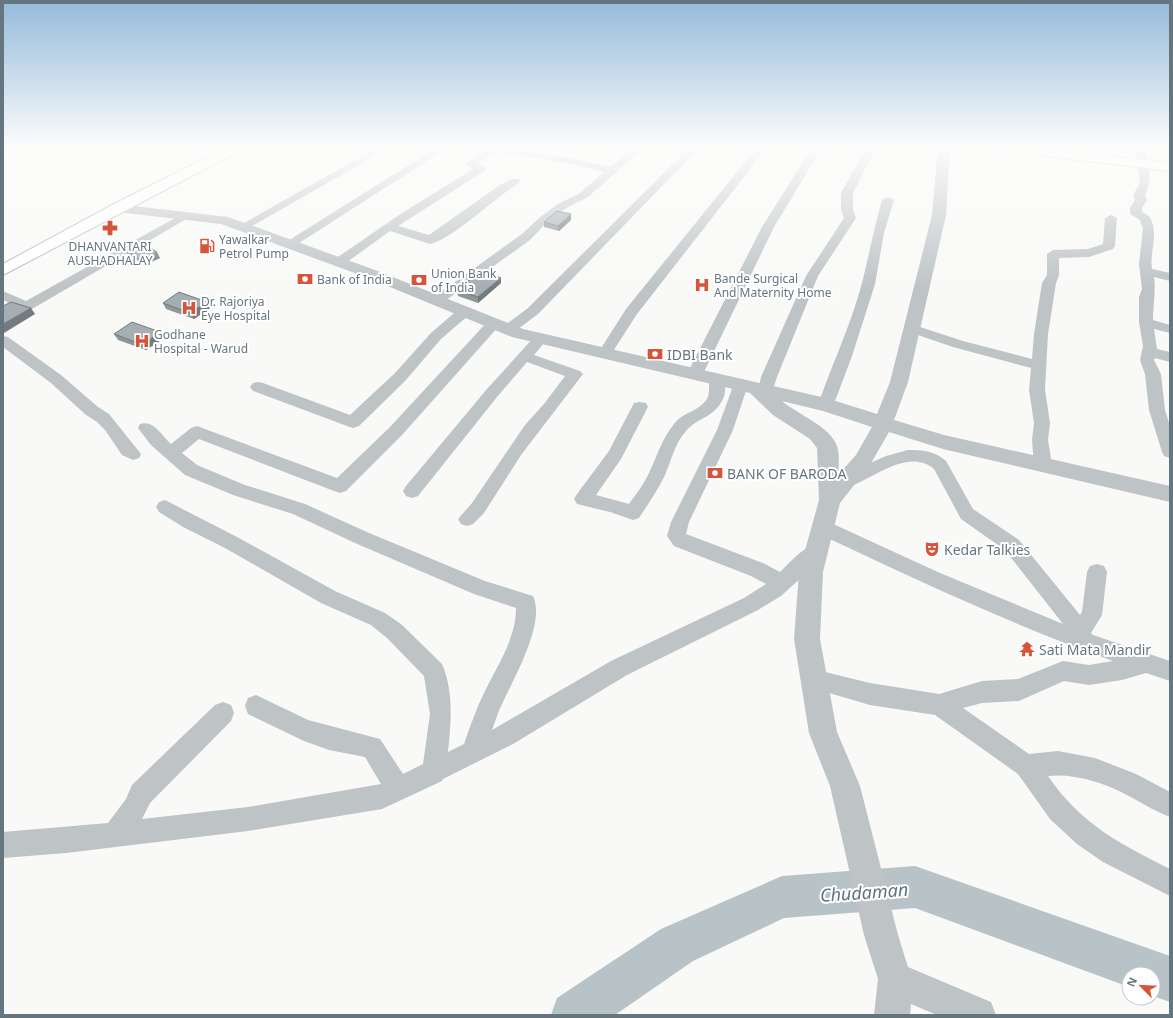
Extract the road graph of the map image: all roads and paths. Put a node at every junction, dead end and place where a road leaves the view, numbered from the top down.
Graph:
1 (145, 194) edge
2 (303, 194) edge
3 (369, 194) edge
4 (441, 194) edge
5 (497, 194) edge
6 (586, 194) edge
7 (649, 194) edge
8 (724, 194) edge
9 (789, 194) edge
10 (847, 194) edge
11 (940, 194) edge
12 (1140, 194) edge
13 (888, 200) dead end
14 (116, 208) junction
15 (184, 216) junction
16 (1110, 218) dead end
17 (243, 227) junction
18 (388, 227) junction
19 (289, 244) junction
20 (339, 262) junction
21 (3, 270) edge
22 (1146, 272) junction
23 (1170, 277) edge
24 (3, 295) edge
25 (438, 300) junction
26 (465, 312) junction
27 (1146, 322) junction
28 (502, 326) junction
29 (911, 328) junction
30 (1170, 329) edge
31 (541, 338) junction
32 (3, 340) edge
33 (1149, 352) junction
34 (605, 353) junction
35 (524, 357) junction
36 (1170, 357) edge
37 (1038, 365) junction
38 (695, 374) junction
39 (717, 379) junction
40 (258, 387) dead end
41 (754, 388) junction
42 (1155, 392) junction
43 (1170, 396) edge
44 (826, 405) junction
45 (640, 407) dead end
46 (883, 424) junction
47 (146, 428) dead end
48 (172, 452) junction
49 (1170, 452) edge
50 (133, 454) dead end
51 (1043, 465) junction
52 (412, 491) dead end
53 (837, 491) junction
54 (1170, 494) edge
55 (165, 507) dead end
56 (467, 519) dead end
57 (820, 540) junction
58 (1096, 572) dead end
59 (782, 583) junction
60 (1082, 637) junction
61 (1146, 663) junction
62 (1170, 671) edge
63 (813, 679) junction
64 (939, 705) junction
65 (256, 706) dead end
66 (223, 714) dead end
67 (472, 753) junction
68 (1026, 766) junction
69 (434, 773) junction
70 (398, 789) junction
71 (1170, 805) edge
72 (115, 834) junction
73 (3, 845) edge
74 (1170, 882) edge
75 (895, 979) junction
76 (892, 1015) edge
77 (978, 1015) edge

1 - 14 highway
2 - 17 street
3 - 19 street
4 - 18 street
5 - 18 street
6 - 25 street
7 - 28 street
8 - 34 street
9 - 38 street
10 - 41 street
11 - 29 street
12 - 22 street
13 - 44 street
14 - 15 street
14 - 21 highway
15 - 17 street
15 - 24 street
16 - 37 street
17 - 19 street
18 - 20 street
19 - 20 street
20 - 25 street
22 - 23 street
22 - 27 street
25 - 26 street
26 - 28 street
26 - 40 street
27 - 30 street
27 - 33 street
28 - 31 street
28 - 48 street
29 - 37 street
29 - 46 street
31 - 34 street
31 - 35 street
32 - 50 street
33 - 36 street
33 - 42 street
34 - 38 street
35 - 52 street
35 - 56 street
37 - 51 street
38 - 39 street
39 - 41 street
39 - 45 street
41 - 44 street
41 - 53 street
41 - 59 street
42 - 43 street
42 - 49 street
44 - 46 street
46 - 51 street
46 - 53 street
47 - 48 street
48 - 67 street
51 - 54 street
53 - 57 street
53 - 60 street
55 - 69 street
57 - 59 street
57 - 60 street
57 - 63 street
58 - 60 street
59 - 67 street
60 - 61 street
61 - 62 street
61 - 64 street
63 - 64 street
63 - 75 street
64 - 68 street
65 - 70 street
66 - 72 street
67 - 69 street
68 - 71 street
68 - 74 street
69 - 70 street
70 - 72 street
72 - 73 street
75 - 76 street
75 - 77 street

